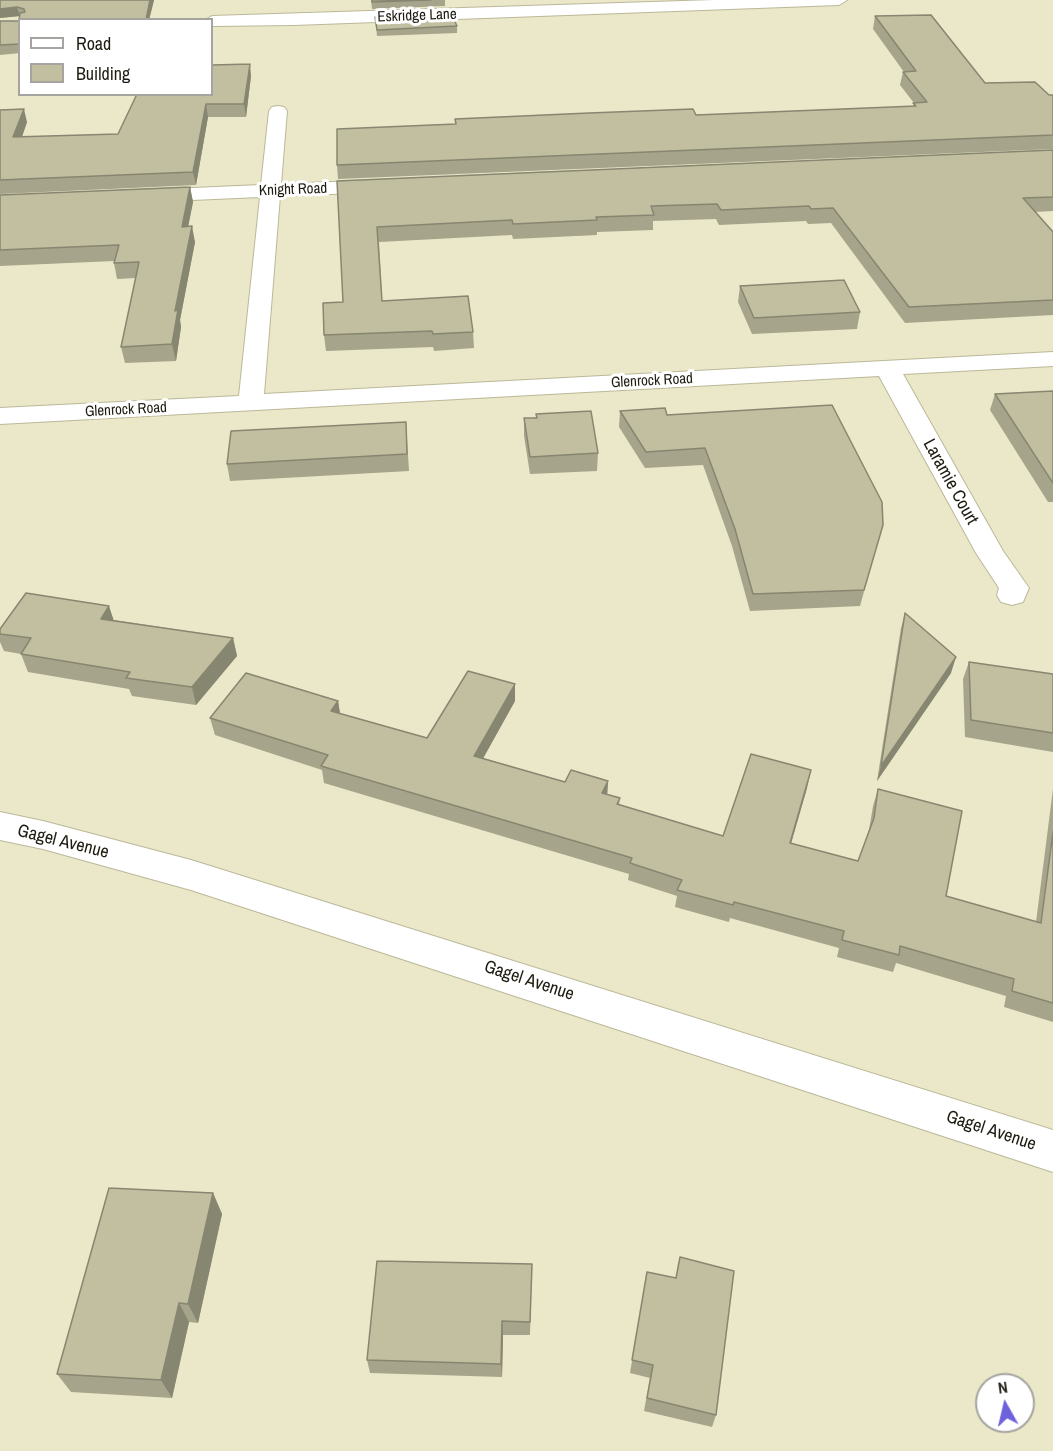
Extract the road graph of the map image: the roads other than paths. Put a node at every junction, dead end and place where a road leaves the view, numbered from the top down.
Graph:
1 (839, 0) edge
2 (213, 21) edge
3 (278, 111) dead end
4 (401, 185) edge
5 (270, 191) junction
6 (130, 196) edge
7 (1053, 359) edge
8 (887, 368) junction
9 (251, 403) junction
10 (0, 416) edge
11 (1012, 595) dead end
12 (0, 826) edge
13 (1053, 1151) edge

1 - 2 street, Eskridge Lane
3 - 5 street
4 - 5 street, Knight Road
5 - 6 street, Knight Road
5 - 9 street
7 - 8 street, Glenrock Road
8 - 9 street, Glenrock Road
8 - 11 street, Laramie Court
9 - 10 street, Glenrock Road
12 - 13 street, Gagel Avenue

